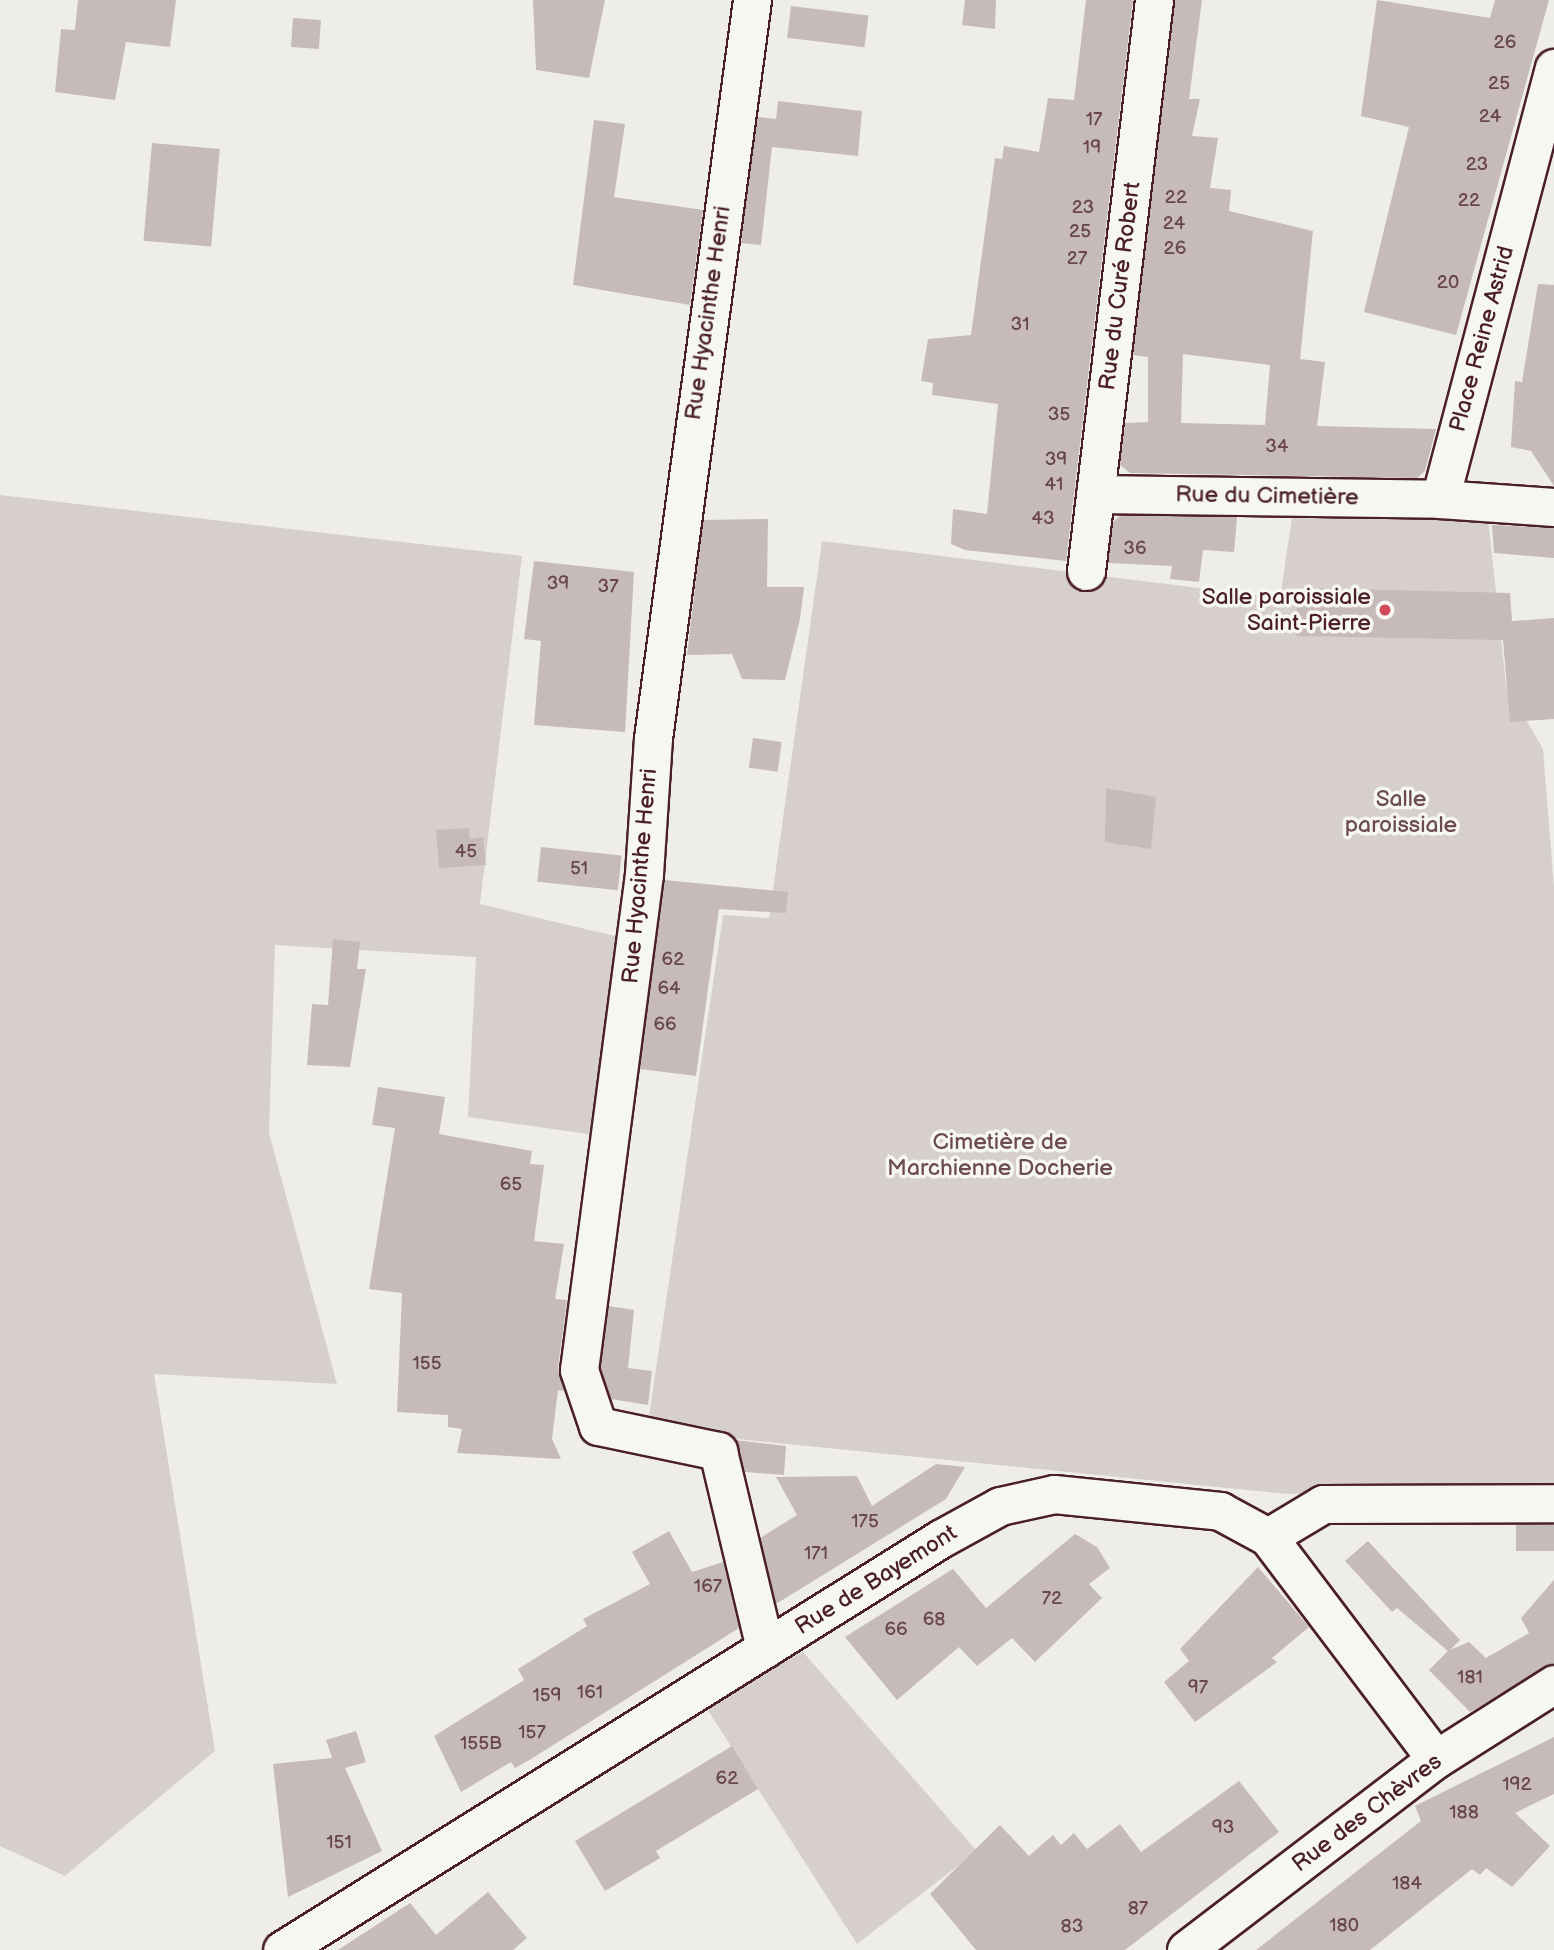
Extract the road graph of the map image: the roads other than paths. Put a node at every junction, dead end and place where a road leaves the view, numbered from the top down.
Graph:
1 (752, 0) edge
2 (1154, 0) edge
3 (1554, 68) edge
4 (1543, 151) edge
5 (1095, 494) junction
6 (1440, 499) junction
7 (1554, 507) edge
8 (1086, 571) dead end
9 (1554, 1503) edge
10 (1268, 1537) junction
11 (765, 1648) junction
12 (1554, 1684) edge
13 (1436, 1759) junction
14 (282, 1950) edge
15 (1186, 1950) edge

1 - 11 street, Rue Hyacinthe Henri
2 - 5 street, Rue du Curé Robert
3 - 4 street, Place Reine Astrid
4 - 6 street, Place Reine Astrid
5 - 6 street, Rue du Cimetière
5 - 8 street, Rue du Curé Robert
6 - 7 street
9 - 10 street
10 - 11 street, Rue de Bayemont
10 - 13 street, Rue de Bayemont
11 - 14 street, Rue de Bayemont
12 - 13 street, Rue des Chèvres
13 - 15 street, Rue des Chèvres

